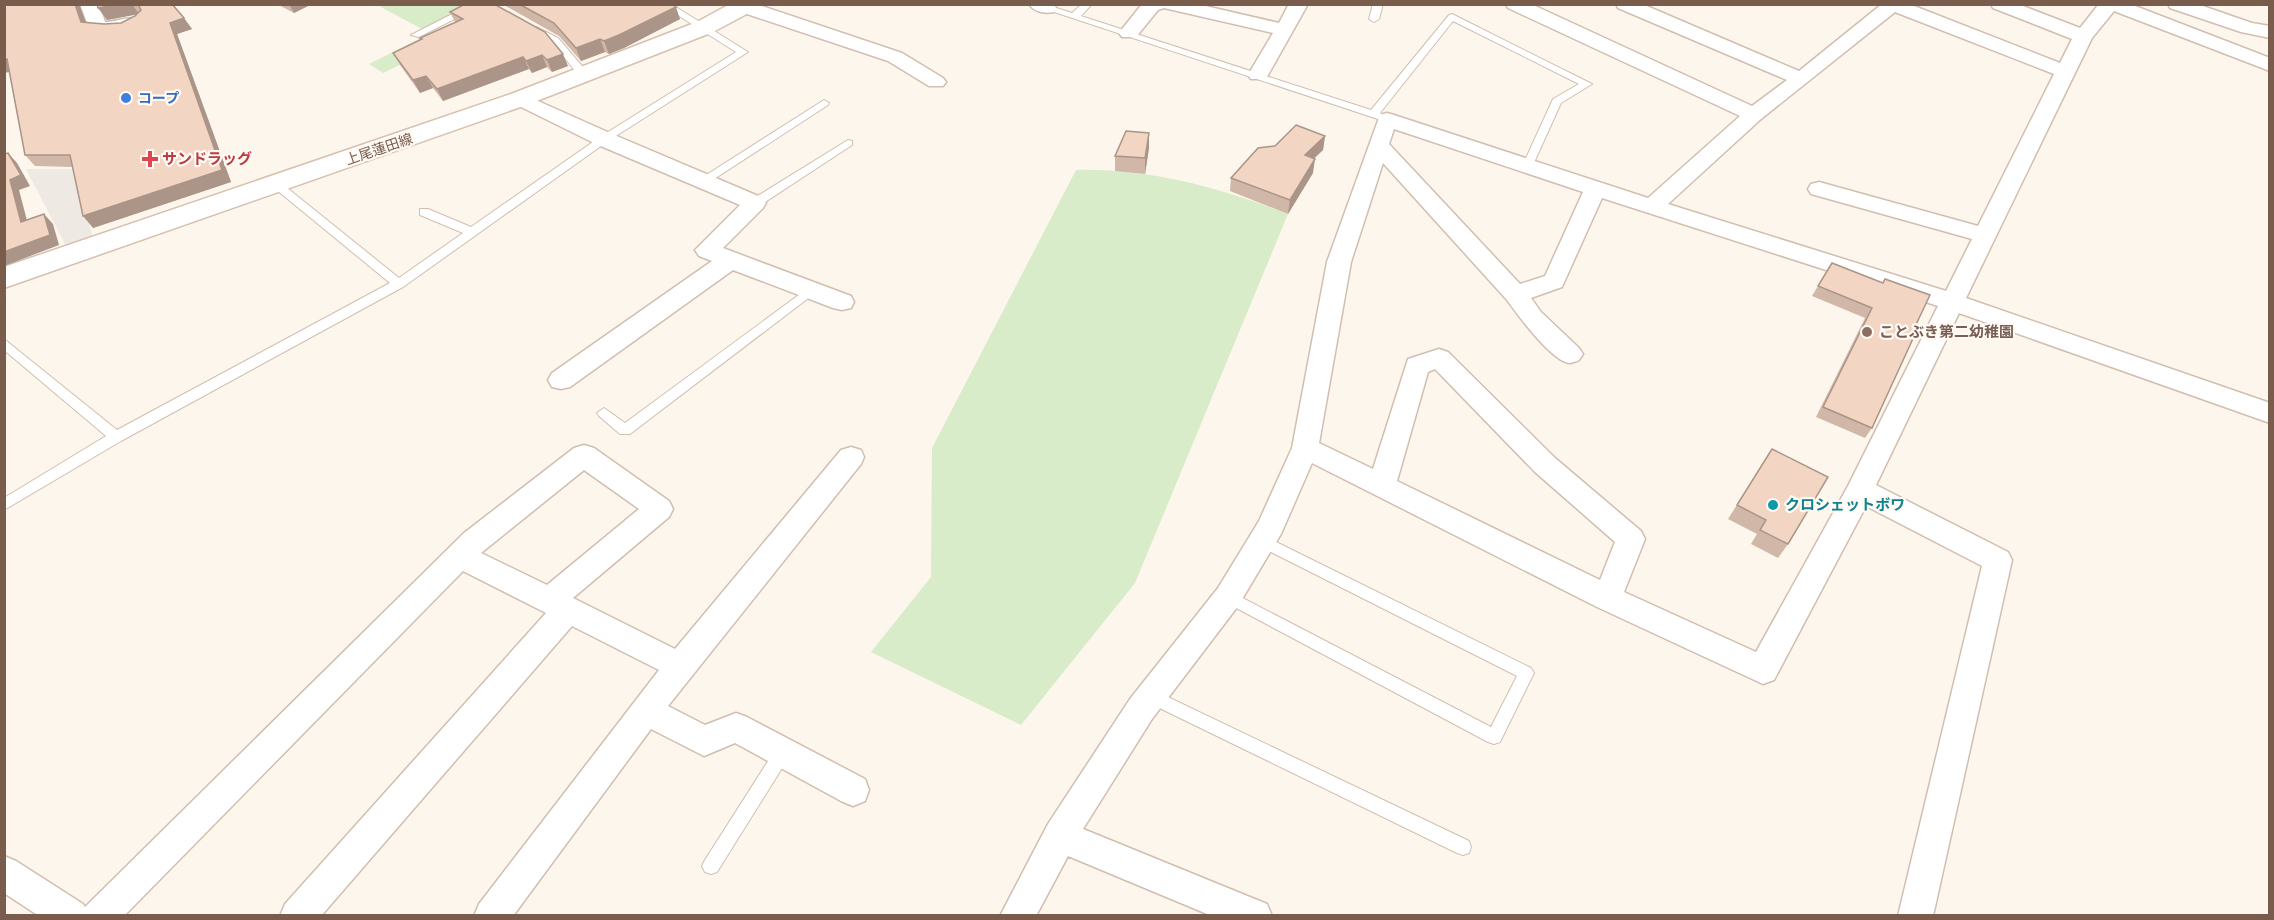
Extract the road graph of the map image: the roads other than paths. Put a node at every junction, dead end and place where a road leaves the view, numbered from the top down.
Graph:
1 (89, 4) edge
2 (664, 4) edge
3 (1088, 4) edge
4 (1158, 4) edge
5 (1170, 4) edge
6 (1299, 4) edge
7 (1378, 4) edge
8 (1515, 4) edge
9 (1625, 4) edge
10 (2000, 4) edge
11 (2111, 4) edge
12 (2177, 4) edge
13 (1892, 5) edge
14 (746, 6) edge
15 (1042, 6) edge
16 (482, 7) edge
17 (1075, 16) junction
18 (1374, 19) dead end
19 (137, 21) edge
20 (523, 23) edge
21 (705, 27) junction
22 (1286, 30) junction
23 (2270, 32) edge
24 (1129, 33) junction
25 (416, 35) dead end
26 (2083, 36) junction
27 (2270, 65) edge
28 (2066, 72) junction
29 (584, 75) junction
30 (1258, 75) junction
31 (1801, 79) junction
32 (936, 82) dead end
33 (520, 99) junction
34 (824, 103) dead end
35 (1754, 115) junction
36 (1380, 117) junction
37 (604, 139) junction
38 (848, 143) dead end
39 (1378, 144) junction
40 (1527, 167) junction
41 (704, 181) junction
42 (277, 185) junction
43 (1596, 188) junction
44 (1819, 189) dead end
45 (755, 203) junction
46 (1653, 205) junction
47 (424, 212) dead end
48 (472, 232) junction
49 (1985, 235) junction
50 (730, 260) junction
51 (4, 278) edge
52 (399, 284) junction
53 (811, 290) junction
54 (1516, 294) junction
55 (842, 302) dead end
56 (1953, 302) junction
57 (4, 343) edge
58 (1570, 354) dead end
59 (561, 380) dead end
60 (604, 413) dead end
61 (2270, 413) edge
62 (116, 436) junction
63 (1305, 448) junction
64 (851, 457) dead end
65 (1382, 485) junction
66 (1860, 490) junction
67 (4, 505) edge
68 (1262, 540) junction
69 (460, 556) junction
70 (1228, 597) junction
71 (1607, 597) junction
72 (559, 605) junction
73 (680, 666) junction
74 (1151, 696) junction
75 (646, 711) junction
76 (783, 752) junction
77 (853, 790) dead end
78 (1060, 836) junction
79 (1463, 847) dead end
80 (711, 866) dead end
81 (4, 873) edge
82 (71, 915) edge
83 (99, 915) edge
84 (297, 915) edge
85 (491, 915) edge
86 (1017, 915) edge
87 (1255, 915) edge
88 (1915, 915) edge

1 - 19 street
2 - 21 lane
3 - 17 lane
4 - 24 street
5 - 22 street
6 - 22 street
7 - 18 lane
8 - 35 street
9 - 31 street
10 - 26 street
11 - 26 street
11 - 27 street
12 - 23 street
13 - 28 street
13 - 31 street
14 - 21 main road, 上尾蓮田線
14 - 32 street
15 - 17 lane
16 - 25 lane
17 - 24 lane
20 - 29 lane
21 - 29 main road, 上尾蓮田線
21 - 37 lane
22 - 30 street
24 - 30 lane
26 - 28 street
28 - 49 street
29 - 33 main road, 上尾蓮田線
30 - 36 lane
31 - 35 street
33 - 37 street
33 - 42 main road, 上尾蓮田線
34 - 41 lane
35 - 46 street
36 - 39 street
36 - 40 street
36 - 40 lane
37 - 41 street
37 - 48 lane
38 - 45 lane
39 - 54 street
39 - 63 street
40 - 43 street
41 - 45 street
42 - 51 main road, 上尾蓮田線
42 - 52 lane
43 - 46 street
43 - 54 street
44 - 49 street
45 - 50 street
46 - 56 street
47 - 48 lane
48 - 52 lane
49 - 56 street
50 - 53 street
50 - 59 street
52 - 62 lane
53 - 55 street
53 - 60 lane
54 - 58 street
56 - 61 street
56 - 66 street
57 - 62 lane
62 - 67 lane
63 - 65 street
63 - 68 street
64 - 73 street
65 - 71 street
65 - 71 street
66 - 71 street
66 - 88 street
68 - 70 street
68 - 70 lane
69 - 72 street
69 - 72 street
69 - 83 street
70 - 74 street
72 - 73 street
72 - 84 street
73 - 75 street
74 - 78 street
74 - 79 lane
75 - 76 street
75 - 85 street
76 - 77 street
76 - 80 lane
78 - 86 street
78 - 87 street
81 - 82 street

